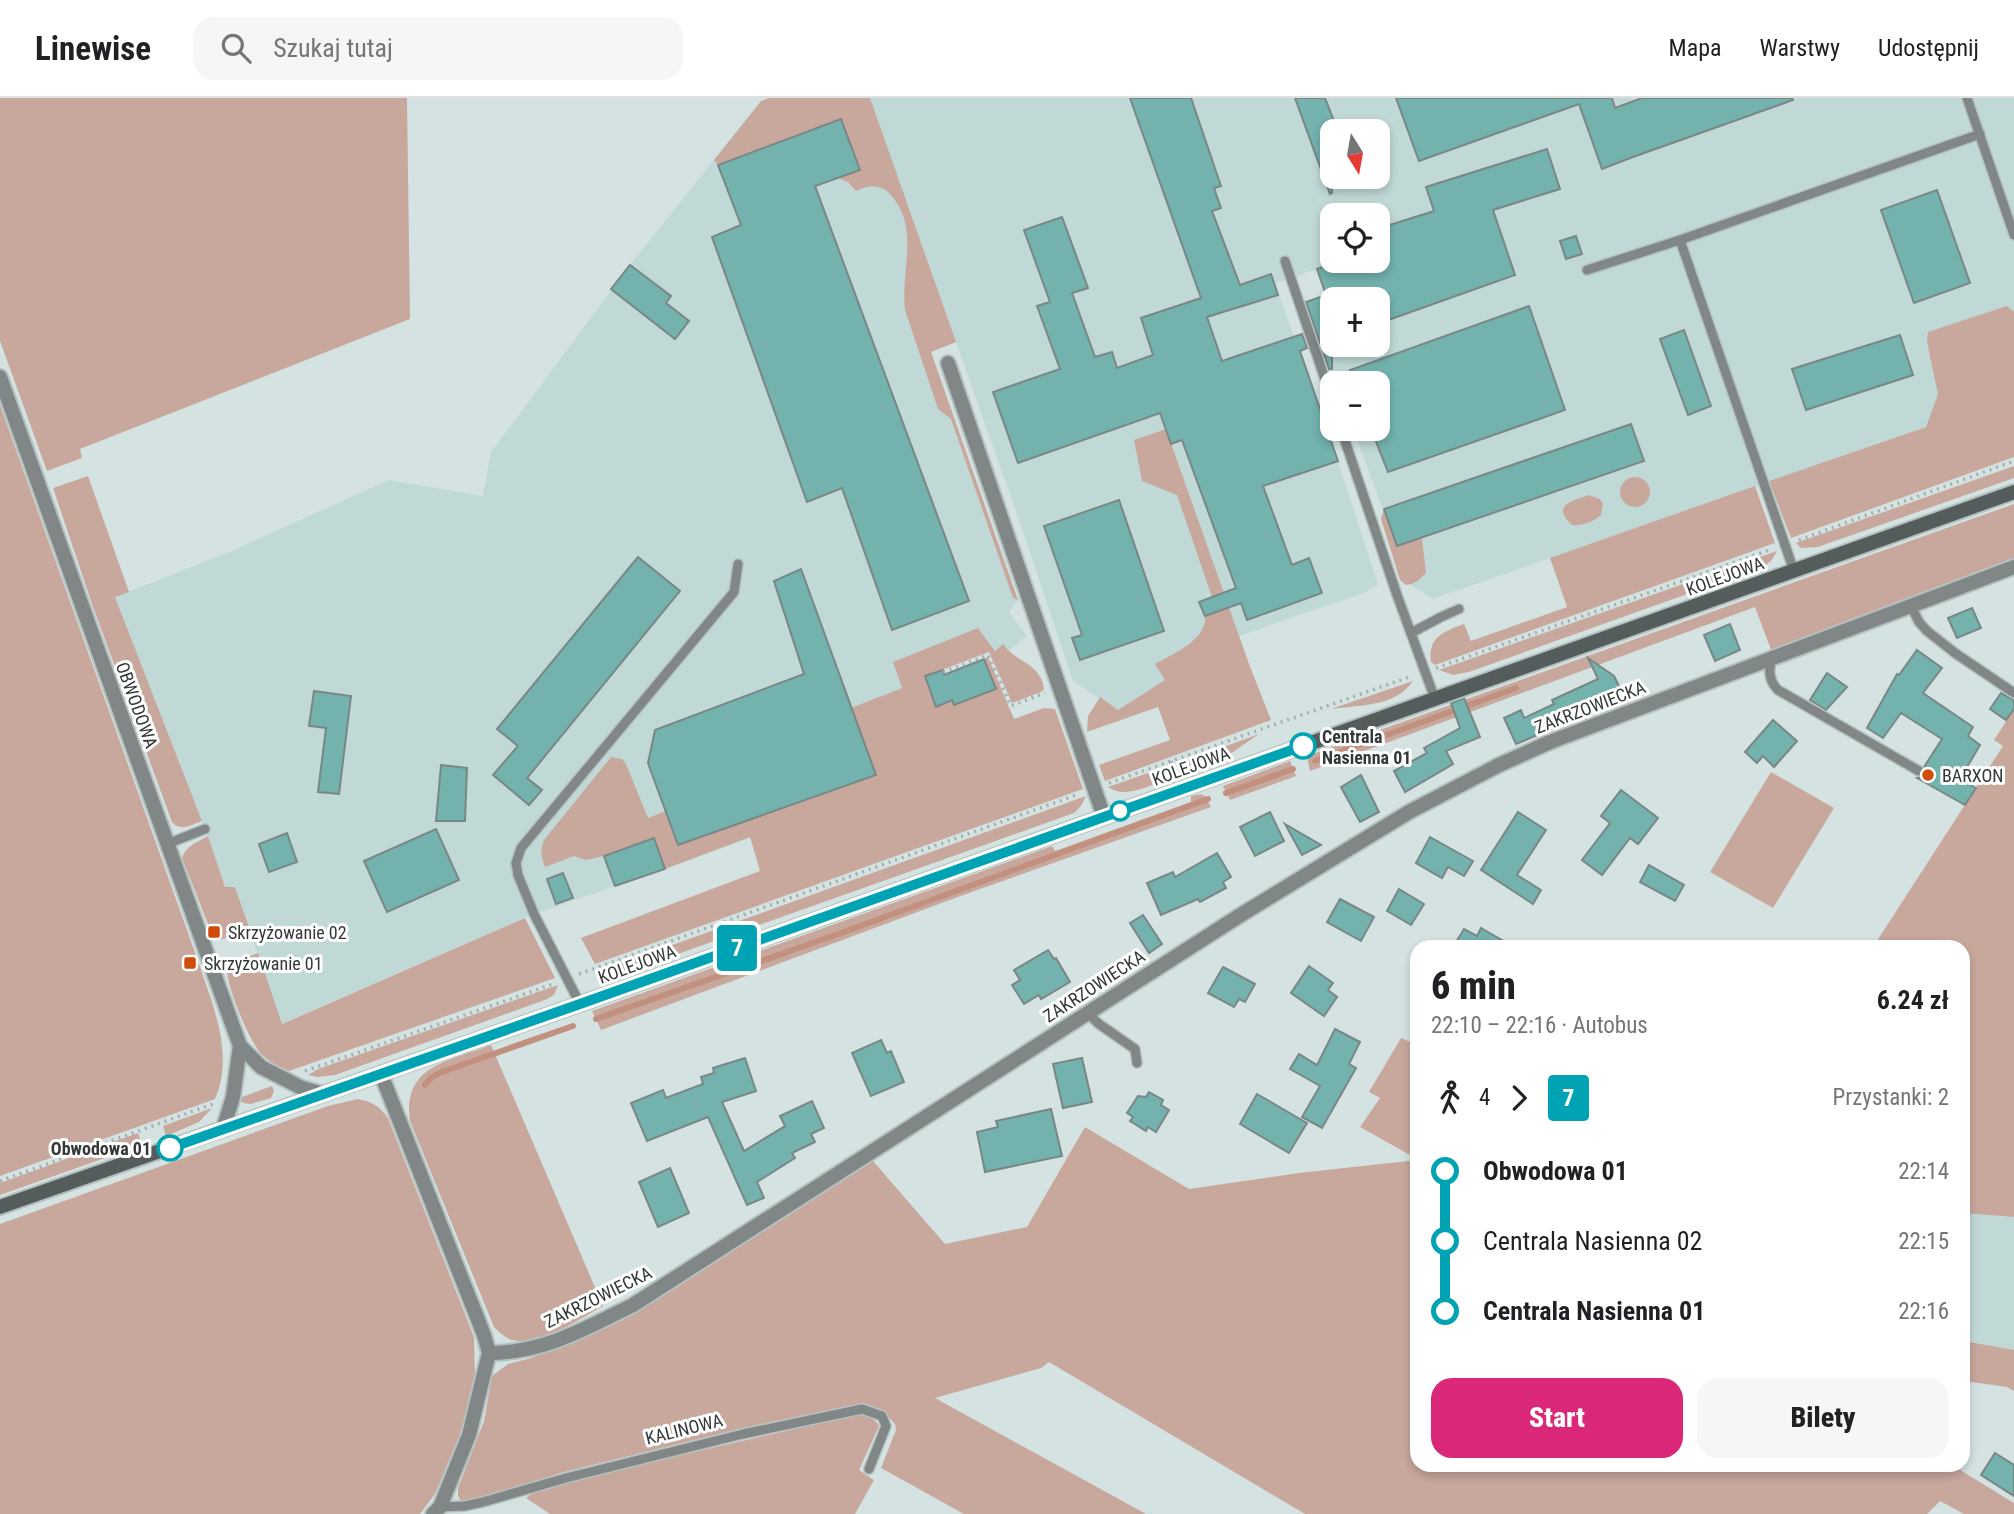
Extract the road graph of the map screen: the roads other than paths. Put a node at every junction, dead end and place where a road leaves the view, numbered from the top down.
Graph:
1 (1967, 98) edge
2 (1980, 134) junction
3 (2014, 235) edge
4 (1680, 240) junction
5 (1285, 261) dead end
6 (1587, 270) dead end
7 (947, 363) dead end
8 (1322, 371) edge
9 (0, 377) edge
10 (1346, 441) edge
11 (2014, 492) edge
12 (738, 564) dead end
13 (2014, 567) edge
14 (1794, 571) junction
15 (1911, 606) junction
16 (1459, 609) dead end
17 (1411, 634) junction
18 (1772, 658) junction
19 (1745, 668) junction
20 (1772, 684) junction
21 (2014, 693) edge
22 (1435, 699) junction
23 (1919, 771) dead end
24 (1104, 817) junction
25 (205, 829) dead end
26 (167, 844) junction
27 (580, 1004) junction
28 (1087, 1013) junction
29 (240, 1046) junction
30 (1137, 1063) dead end
31 (381, 1074) junction
32 (323, 1094) junction
33 (223, 1129) junction
34 (0, 1207) edge
35 (489, 1353) junction
36 (869, 1469) dead end
37 (436, 1511) edge

1 - 2 lane
2 - 3 lane
2 - 4 lane
4 - 6 lane
4 - 14 lane
5 - 8 lane
7 - 24 street
9 - 26 street, OBWODOWA
10 - 17 lane
11 - 14 street, KOLEJOWA
12 - 27 lane
13 - 15 street, ZAKRZOWIECKA
14 - 22 street, KOLEJOWA
15 - 18 street, ZAKRZOWIECKA
15 - 21 lane
16 - 17 lane
17 - 22 lane
18 - 19 street, ZAKRZOWIECKA
18 - 20 lane
19 - 20 lane
19 - 28 street, ZAKRZOWIECKA
20 - 23 lane
22 - 24 street, KOLEJOWA
24 - 27 street, KOLEJOWA
25 - 26 lane
26 - 29 street, OBWODOWA
27 - 31 street, KOLEJOWA
28 - 30 lane
28 - 35 street, ZAKRZOWIECKA
29 - 32 street, OBWODOWA
29 - 33 street, OBWODOWA
31 - 32 street, KOLEJOWA
31 - 35 street
32 - 33 street, KOLEJOWA
33 - 34 street, KOLEJOWA
35 - 37 street, KALINOWA
36 - 37 lane, KALINOWA

